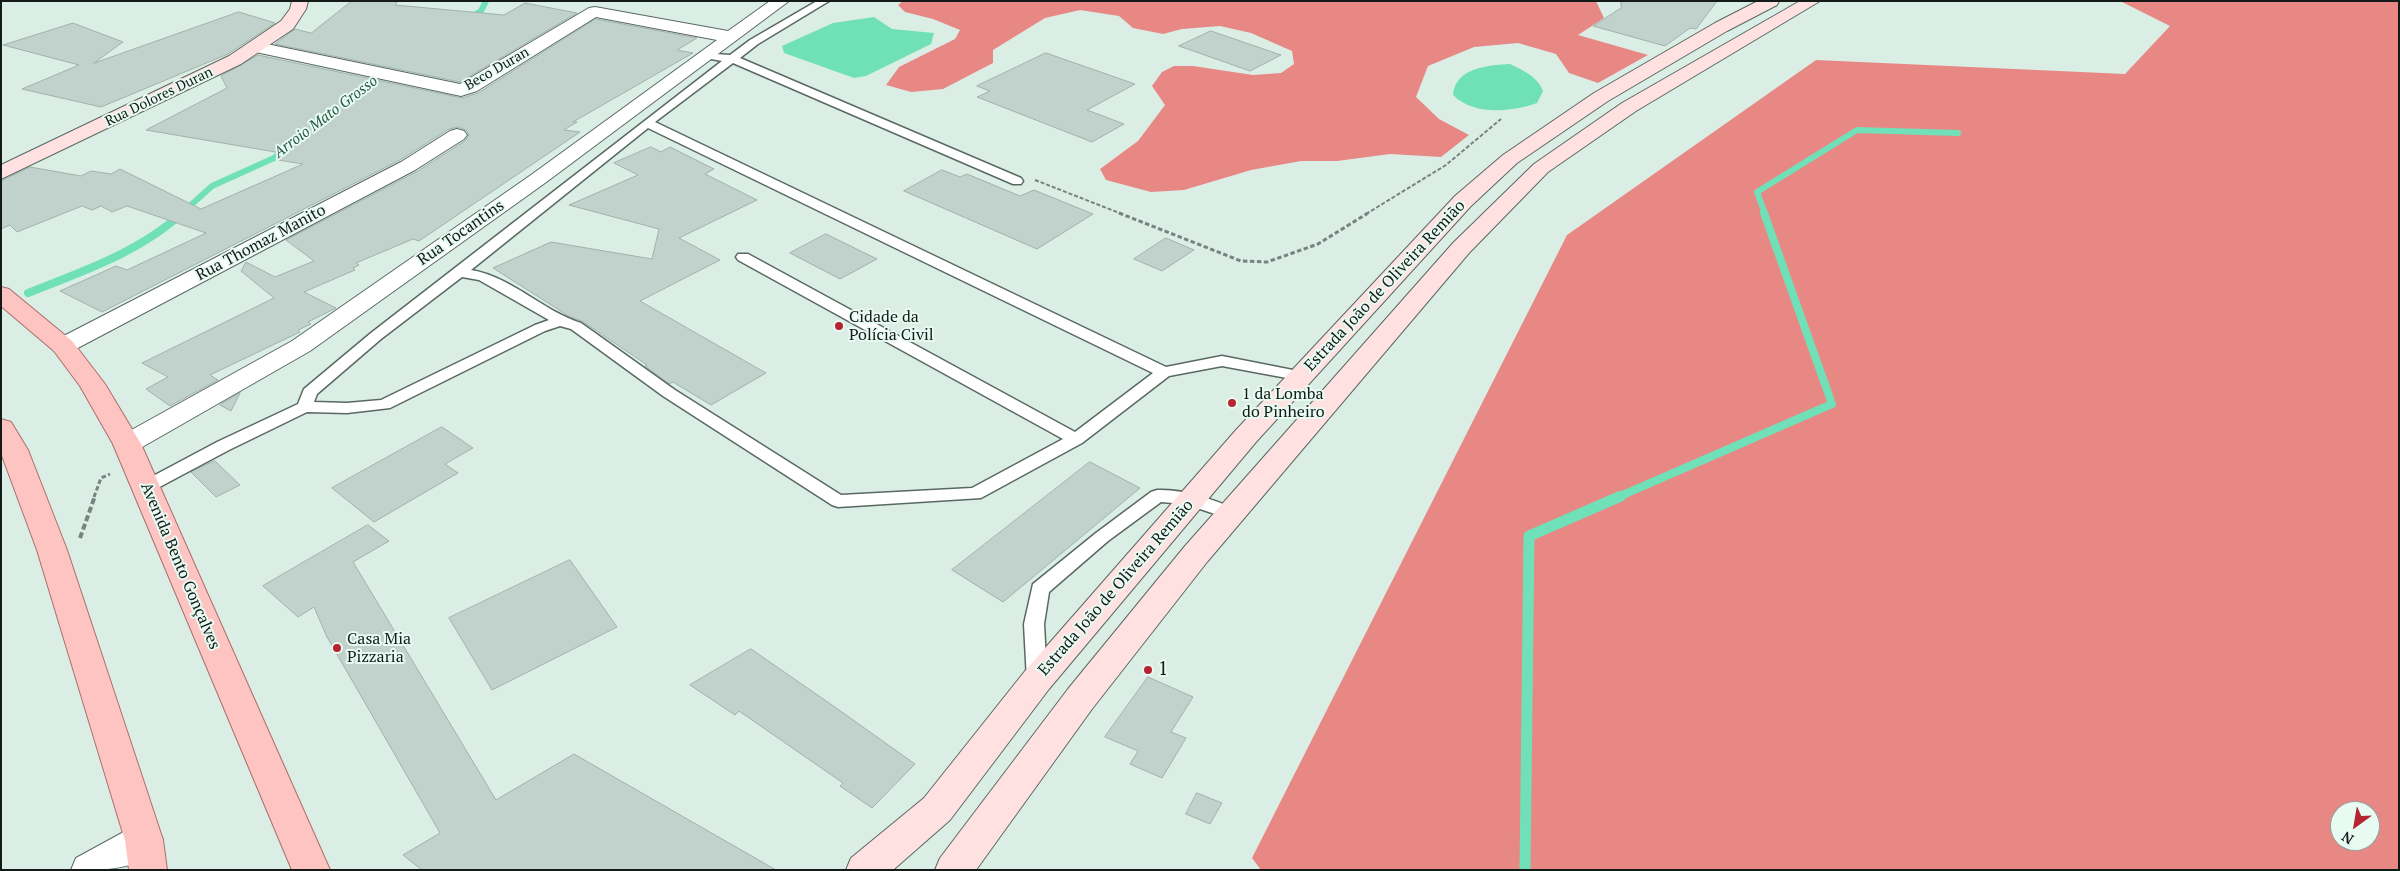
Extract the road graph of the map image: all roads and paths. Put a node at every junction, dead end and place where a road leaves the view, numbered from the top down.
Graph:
1 (300, 1) edge
2 (782, 1) edge
3 (824, 1) edge
4 (1771, 1) edge
5 (1812, 1) edge
6 (730, 37) junction
7 (257, 47) junction
8 (704, 55) junction
9 (733, 59) junction
10 (1501, 119) dead end
11 (647, 123) junction
12 (457, 136) dead end
13 (1, 174) edge
14 (1017, 181) joint
15 (743, 257) dead end
16 (459, 272) junction
17 (1, 294) edge
18 (560, 321) junction
19 (63, 346) junction
20 (1164, 372) junction
21 (1303, 376) junction
22 (305, 407) junction
23 (1, 428) edge
24 (1076, 439) junction
25 (127, 444) junction
26 (101, 478) dead end
27 (146, 486) junction
28 (1192, 500) junction
29 (1230, 513) junction
30 (52, 550) junction
31 (1037, 680) junction
32 (146, 855) edge
33 (90, 870) edge
34 (311, 870) edge
35 (865, 870) edge
36 (954, 870) edge

1 - 7 main road, Rua Dolores Duran
2 - 6 street, Rua Tocantins
3 - 9 lane
4 - 21 main road, Estrada João de Oliveira Remião
5 - 29 main road, Estrada João de Oliveira Remião
6 - 7 street, Beco Duran
6 - 8 street, Rua Tocantins
7 - 13 main road, Rua Dolores Duran
8 - 9 lane
8 - 25 street, Rua Tocantins
9 - 11 lane
9 - 14 lane
10 - 14 path
11 - 16 lane
11 - 20 lane
12 - 19 street, Rua Thomaz Manito
15 - 24 lane
16 - 18 lane
16 - 22 lane
17 - 19 main road, Avenida Bento Gonçalves
18 - 22 lane
18 - 24 lane
19 - 25 main road, Avenida Bento Gonçalves
20 - 21 lane
20 - 24 lane
21 - 28 main road, Estrada João de Oliveira Remião
22 - 27 lane
23 - 30 main road
25 - 27 main road, Avenida Bento Gonçalves
26 - 30 path
27 - 34 main road, Avenida Bento Gonçalves
28 - 29 lane
28 - 31 main road, Estrada João de Oliveira Remião
28 - 31 lane
29 - 36 main road, Estrada João de Oliveira Remião
30 - 32 main road
31 - 35 main road, Estrada João de Oliveira Remião
32 - 33 street

